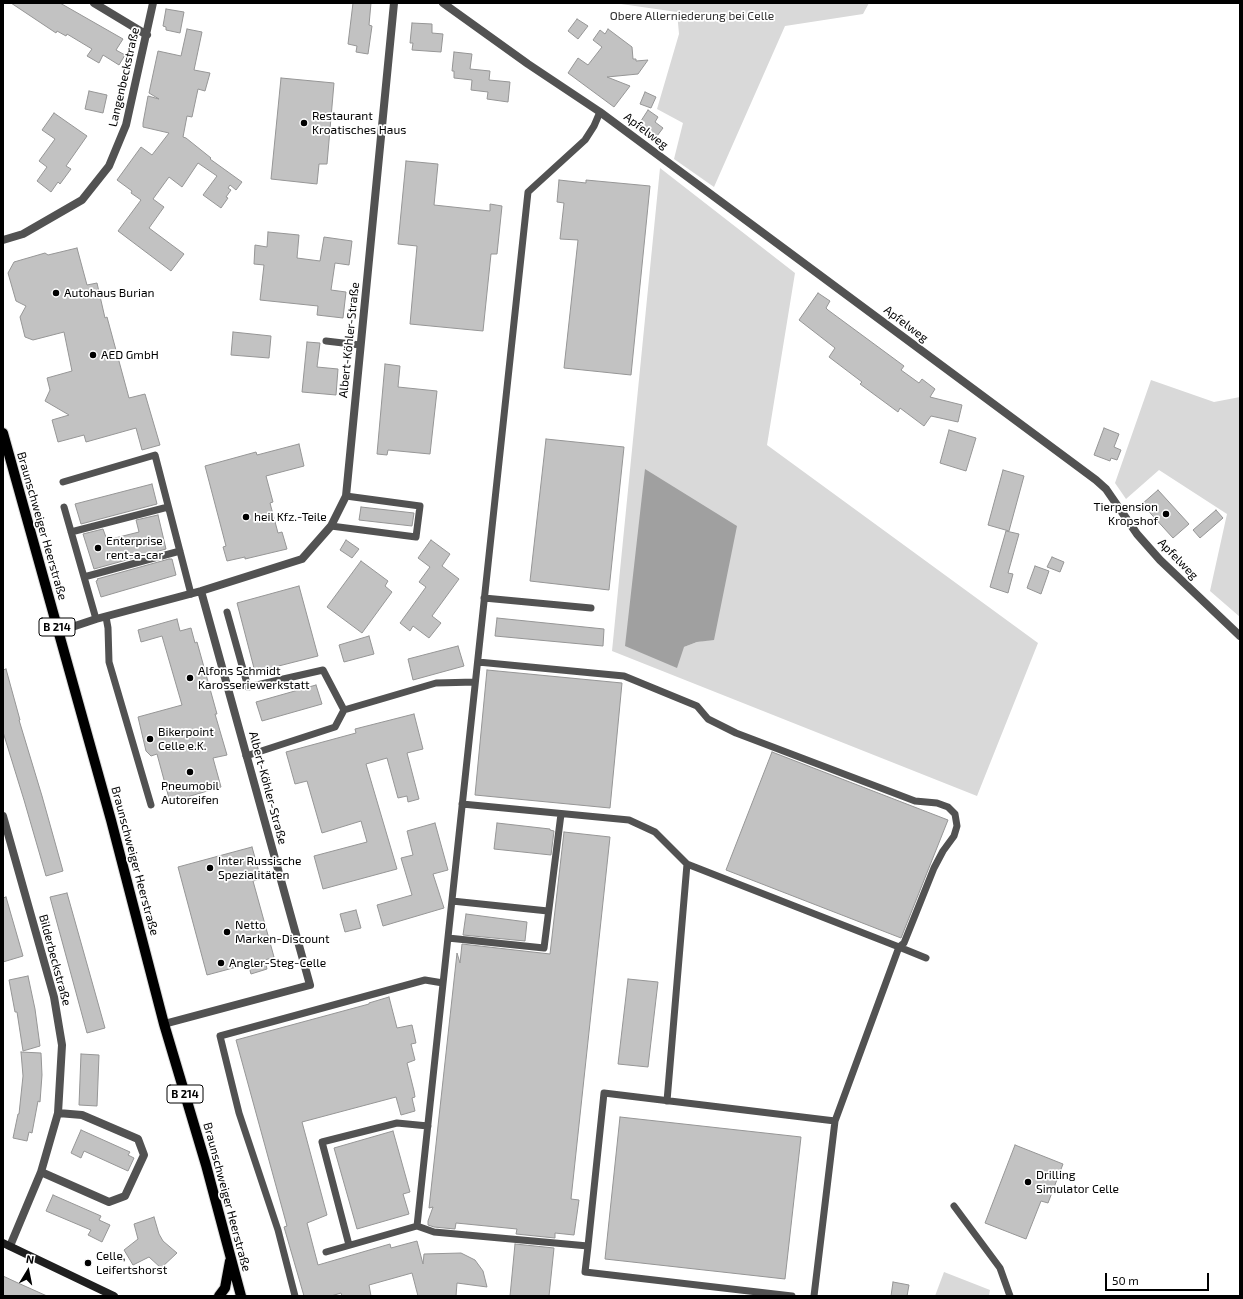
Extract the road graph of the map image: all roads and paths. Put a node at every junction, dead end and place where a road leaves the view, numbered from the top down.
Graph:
1 (94, 3) edge
2 (153, 3) edge
3 (394, 3) edge
4 (443, 3) edge
5 (146, 35) junction
6 (600, 112) junction
7 (3, 240) edge
8 (326, 341) dead end
9 (360, 345) junction
10 (3, 433) edge
11 (63, 482) dead end
12 (346, 496) junction
13 (64, 507) dead end
14 (168, 508) junction
15 (332, 526) junction
16 (71, 532) junction
17 (180, 551) junction
18 (84, 577) junction
19 (201, 591) junction
20 (191, 594) junction
21 (484, 598) junction
22 (591, 608) dead end
23 (227, 612) dead end
24 (106, 617) junction
25 (96, 620) junction
26 (58, 630) junction
27 (1240, 636) edge
28 (478, 662) junction
29 (476, 682) junction
30 (344, 710) junction
31 (246, 756) junction
32 (462, 804) junction
33 (152, 805) dead end
34 (561, 814) junction
35 (3, 817) edge
36 (687, 864) junction
37 (452, 901) junction
38 (548, 911) junction
39 (448, 938) junction
40 (899, 948) junction
41 (926, 958) dead end
42 (443, 983) junction
43 (164, 1024) junction
44 (667, 1101) junction
45 (58, 1113) junction
46 (834, 1121) junction
47 (428, 1126) junction
48 (41, 1172) junction
49 (954, 1206) dead end
50 (417, 1226) junction
51 (6, 1244) edge
52 (349, 1246) junction
53 (588, 1246) junction
54 (326, 1252) dead end
55 (231, 1259) junction
56 (114, 1296) edge
57 (219, 1296) edge
58 (241, 1296) edge
59 (248, 1296) edge
60 (295, 1296) edge
61 (792, 1296) edge
62 (814, 1296) edge
63 (1010, 1296) edge

1 - 5 street
2 - 5 street, Langenbeckstraße
3 - 9 street, Albert-Köhler-Straße
4 - 6 street, Apfelweg
5 - 7 street, Langenbeckstraße
6 - 21 lane
6 - 27 street, Apfelweg
8 - 9 lane
9 - 12 street, Albert-Köhler-Straße
10 - 26 main road, Braunschweiger Heerstraße / B 214
11 - 14 lane
12 - 15 street, Albert-Köhler-Straße
12 - 15 lane
13 - 16 lane
14 - 16 lane
14 - 17 lane
15 - 19 street, Albert-Köhler-Straße
16 - 18 lane
17 - 18 lane
17 - 20 lane
18 - 25 lane
19 - 20 street, Albert-Köhler-Straße
19 - 31 street, Albert-Köhler-Straße
20 - 24 street, Albert-Köhler-Straße
21 - 22 lane
21 - 28 lane
23 - 30 lane
24 - 25 street, Albert-Köhler-Straße
24 - 33 lane
25 - 26 street, Albert-Köhler-Straße
26 - 43 main road, Braunschweiger Heerstraße / B 214
28 - 29 lane
28 - 40 lane
29 - 30 lane
29 - 32 lane
30 - 31 lane
31 - 43 street, Albert-Köhler-Straße
32 - 34 lane
32 - 37 lane
34 - 36 lane
34 - 38 lane
35 - 45 street, Bilderbeckstraße
36 - 40 lane
36 - 44 lane
37 - 38 lane
37 - 39 lane
38 - 39 lane
39 - 42 lane
40 - 41 lane
40 - 46 lane
42 - 47 lane
42 - 60 lane
43 - 55 main road, Braunschweiger Heerstraße / B 214
44 - 46 lane
44 - 53 lane
45 - 48 street, Bilderbeckstraße
45 - 48 street
46 - 62 lane
47 - 50 lane
47 - 52 lane
48 - 51 street, Bilderbeckstraße
49 - 63 lane
50 - 52 lane
50 - 53 lane
51 - 56 main road
52 - 54 lane
53 - 61 lane
55 - 57 main road
55 - 58 main road, Braunschweiger Heerstraße / B 214
55 - 59 main road

